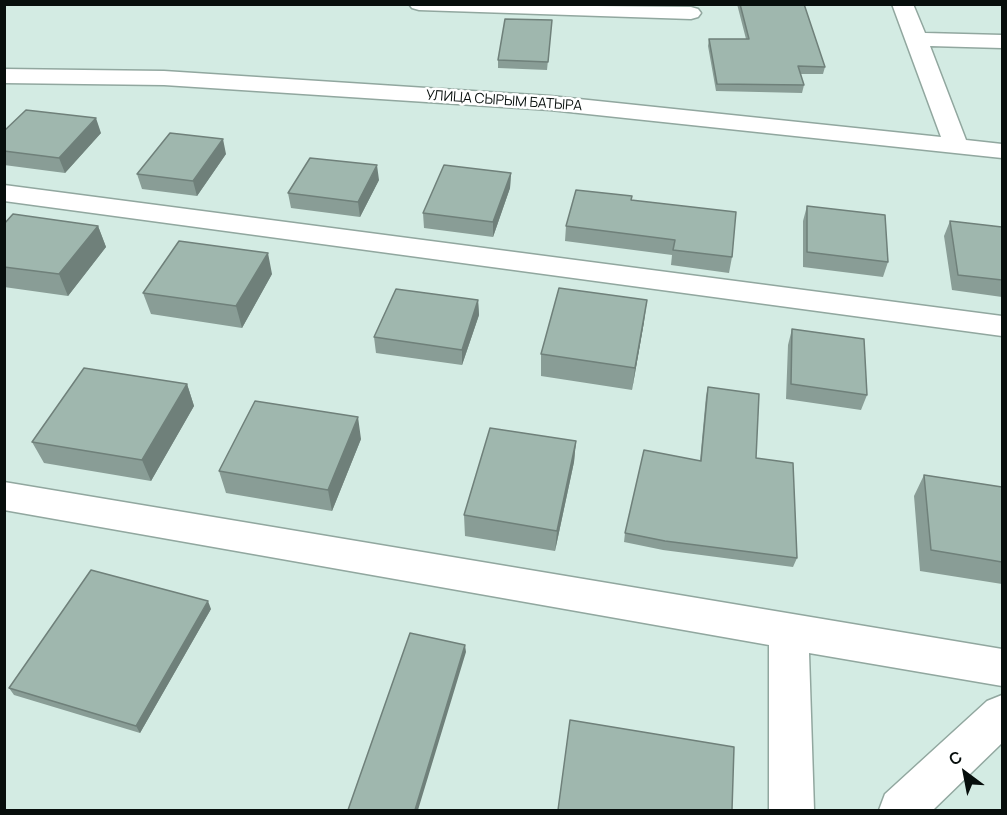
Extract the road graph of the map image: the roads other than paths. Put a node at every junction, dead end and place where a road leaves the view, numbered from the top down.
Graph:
1 (419, 4) edge
2 (902, 4) edge
3 (691, 13) dead end
4 (917, 39) junction
5 (1002, 41) edge
6 (4, 76) edge
7 (956, 145) junction
8 (1002, 151) edge
9 (4, 193) edge
10 (1002, 326) edge
11 (4, 496) edge
12 (789, 633) junction
13 (1002, 668) edge
14 (1002, 715) edge
15 (791, 810) edge
16 (901, 810) edge

1 - 3 street
2 - 4 street
4 - 5 street
4 - 7 street
6 - 7 street, УЛИЦА СЫРЫМ БАТЫРА
7 - 8 street, УЛИЦА СЫРЫМ БАТЫРА
9 - 10 street
11 - 12 street
12 - 13 street
12 - 15 street
14 - 16 street

